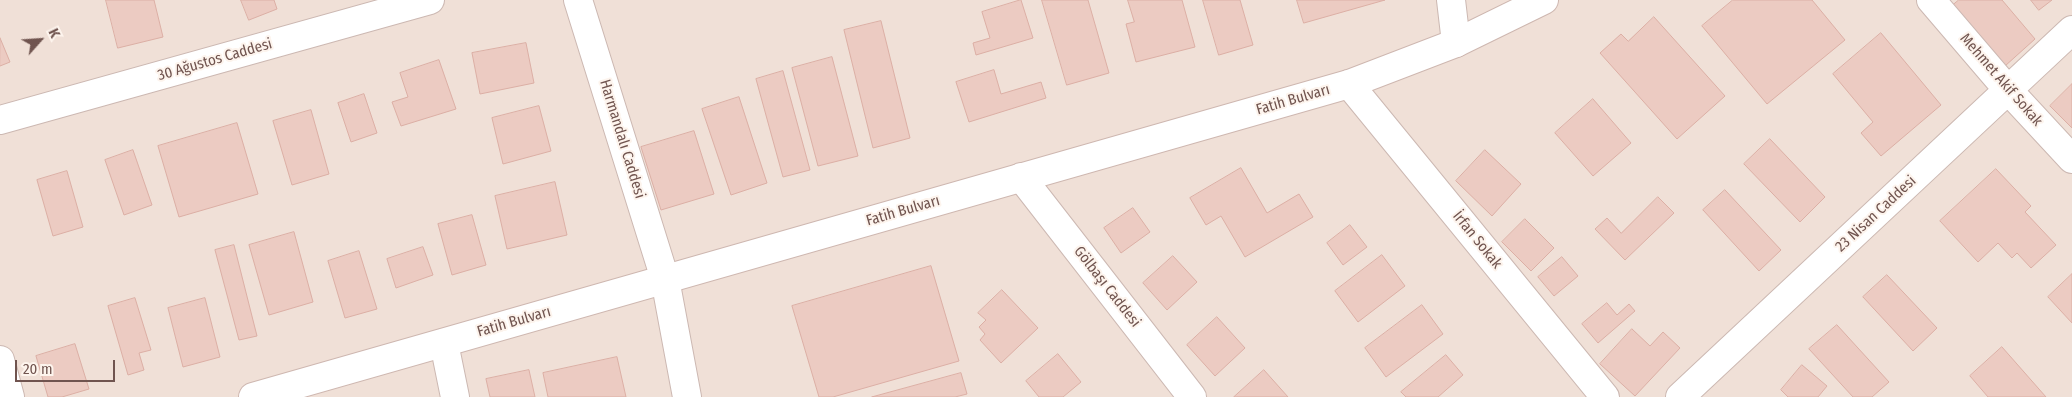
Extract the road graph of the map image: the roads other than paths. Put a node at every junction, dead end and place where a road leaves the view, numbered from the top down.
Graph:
1 (430, 0) edge
2 (578, 0) edge
3 (1451, 0) edge
4 (1544, 0) edge
5 (1931, 0) edge
6 (2072, 30) edge
7 (1456, 43) junction
8 (1349, 84) junction
9 (2008, 90) junction
10 (0, 120) edge
11 (2072, 159) edge
12 (1021, 177) junction
13 (665, 279) junction
14 (444, 343) junction
15 (0, 360) edge
16 (10, 397) edge
17 (254, 397) edge
18 (455, 397) edge
19 (687, 397) edge
20 (1192, 397) edge
21 (1605, 397) edge
22 (1680, 397) edge

1 - 10 street, 30 Ağustos Caddesi
2 - 13 street, Harmandalı Caddesi
3 - 7 street
4 - 7 street, Fatih Bulvarı
5 - 9 street, Mehmet Akif Sokak
6 - 9 street, 23 Nisan Caddesi
7 - 8 street, Fatih Bulvarı
8 - 12 street, Fatih Bulvarı
8 - 21 street, İrfan Sokak
9 - 11 street, Mehmet Akif Sokak
9 - 22 street, 23 Nisan Caddesi
12 - 13 street, Fatih Bulvarı
12 - 20 street, Gölbaşı Caddesi
13 - 14 street, Fatih Bulvarı
13 - 19 street, Harmandalı Caddesi
14 - 17 street, Fatih Bulvarı
14 - 18 street
15 - 16 street

